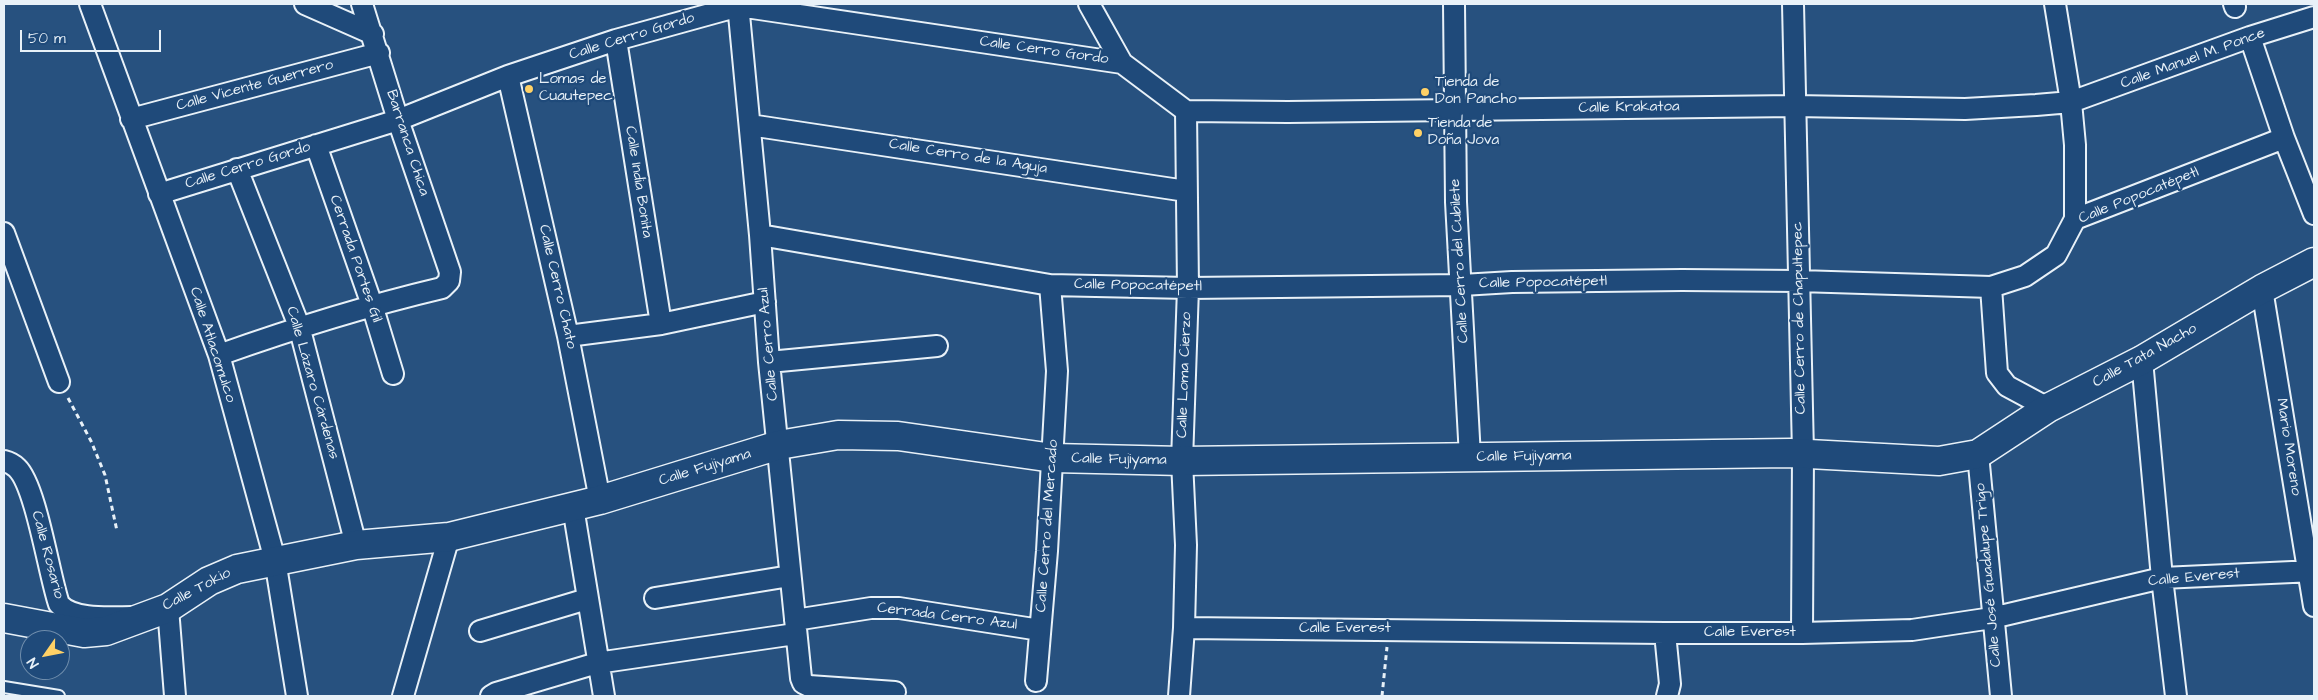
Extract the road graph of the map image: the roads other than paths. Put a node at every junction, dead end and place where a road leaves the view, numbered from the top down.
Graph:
1 (90, 4) edge
2 (305, 4) edge
3 (362, 4) edge
4 (1089, 4) edge
5 (1454, 4) edge
6 (1793, 4) edge
7 (2055, 4) edge
8 (738, 5) edge
9 (2314, 17) edge
10 (2250, 38) junction
11 (616, 40) junction
12 (376, 44) junction
13 (1122, 63) junction
14 (508, 76) junction
15 (2071, 102) junction
16 (1795, 106) junction
17 (1454, 110) junction
18 (1186, 111) junction
19 (131, 119) junction
20 (398, 120) junction
21 (750, 125) junction
22 (2284, 138) junction
23 (316, 145) junction
24 (237, 169) junction
25 (1186, 191) junction
26 (159, 194) junction
27 (2314, 214) edge
28 (2075, 219) junction
29 (4, 233) edge
30 (760, 235) junction
31 (2314, 262) edge
32 (1799, 281) junction
33 (1050, 285) junction
34 (1462, 285) junction
35 (1991, 287) junction
36 (1188, 288) junction
37 (2262, 289) junction
38 (765, 302) junction
39 (372, 304) junction
40 (660, 324) junction
41 (299, 326) junction
42 (568, 336) junction
43 (937, 346) dead end
44 (218, 355) junction
45 (2142, 360) junction
46 (769, 362) junction
47 (393, 374) dead end
48 (59, 382) road end
49 (2048, 408) junction
50 (779, 445) junction
51 (1803, 453) junction
52 (1978, 454) junction
53 (1053, 458) junction
54 (1470, 458) junction
55 (1182, 461) junction
56 (6, 462) edge
57 (600, 500) junction
58 (2306, 500) edge
59 (573, 507) junction
60 (449, 537) junction
61 (356, 545) junction
62 (276, 560) junction
63 (2312, 570) edge
64 (790, 576) junction
65 (2162, 578) junction
66 (655, 598) dead end
67 (587, 599) junction
68 (2314, 606) edge
69 (168, 608) junction
70 (139, 617) junction
71 (4, 618) edge
72 (1992, 618) junction
73 (795, 627) junction
74 (1184, 628) junction
75 (1040, 630) junction
76 (480, 631) dead end
77 (1665, 632) junction
78 (1802, 633) junction
79 (597, 663) junction
80 (1036, 681) dead end
81 (4, 687) edge
82 (895, 692) dead end
83 (1674, 692) edge
84 (59, 696) edge
85 (174, 696) edge
86 (297, 696) edge
87 (403, 696) edge
88 (491, 696) edge
89 (604, 696) edge
90 (1179, 696) edge
91 (2001, 696) edge
92 (2176, 696) edge

1 - 19 street, Calle Atlacomulco
2 - 12 street
3 - 12 street, Barranca Chica
4 - 13 street
5 - 17 street, Calle Cerro del Cubilete
6 - 16 street, Calle Cerro de Chapultepec
7 - 15 street
8 - 11 street, Calle Cerro Gordo
8 - 13 street, Calle Cerro Gordo
8 - 21 street, Calle Cerro Azul
9 - 10 street, Calle Manuel M. Ponce
10 - 15 street, Calle Manuel M. Ponce
10 - 22 street
11 - 14 street, Calle Cerro Gordo
11 - 40 street, Calle India Bonita
12 - 19 street, Calle Vicente Guerrero
12 - 20 street, Barranca Chica
13 - 18 street
14 - 20 street, Calle Cerro Gordo
14 - 42 street, Calle Cerro Chato
15 - 16 street, Calle Krakatoa
15 - 28 street
16 - 17 street, Calle Krakatoa
16 - 32 street, Calle Cerro de Chapultepec
17 - 18 street, Calle Krakatoa
17 - 34 street, Calle Cerro del Cubilete
18 - 25 street, Calle Loma Cierzo
19 - 26 street, Calle Atlacomulco
20 - 23 street, Calle Cerro Gordo
20 - 39 street, Barranca Chica
21 - 25 street, Calle Cerro de la Aguja
21 - 30 street, Calle Cerro Azul
22 - 27 street
22 - 28 street, Calle Popocatépetl
23 - 24 street, Calle Cerro Gordo
23 - 39 street, Cerrada Portes Gil
24 - 26 street, Calle Cerro Gordo
24 - 41 street, Calle Lázaro Cárdenas
25 - 36 street, Calle Loma Cierzo
26 - 44 street, Calle Atlacomulco
28 - 35 street, Calle Popocatépetl
29 - 48 street
30 - 33 street, Calle Popocatépetl
30 - 38 street, Calle Cerro Azul
31 - 37 street, Calle Tata Nacho
32 - 34 street, Calle Popocatépetl
32 - 35 street, Calle Popocatépetl
32 - 51 street, Calle Cerro de Chapultepec
33 - 36 street, Calle Popocatépetl
33 - 53 street, Calle Cerro del Mercado
34 - 36 street, Calle Popocatépetl
34 - 54 street, Calle Cerro del Cubilete
35 - 49 street
36 - 55 street, Calle Loma Cierzo
37 - 45 street, Calle Tata Nacho
37 - 58 street, Mario Moreno
38 - 40 street
38 - 46 street, Calle Cerro Azul
39 - 41 street
39 - 47 street, Cerrada Portes Gil
40 - 42 street
41 - 44 street
41 - 61 street, Calle Lázaro Cárdenas
42 - 57 street, Calle Cerro Chato
43 - 46 street
44 - 62 street, Calle Atlacomulco
45 - 49 street, Calle Tata Nacho
45 - 65 street
46 - 50 street, Calle Cerro Azul
49 - 52 street, Calle Tata Nacho
50 - 53 street, Calle Fujiyama
50 - 57 street, Calle Fujiyama
50 - 64 street, Calle Cerro Azul
51 - 52 street, Calle Fujiyama
51 - 54 street, Calle Fujiyama
51 - 78 street, Calle Cerro de Chapultepec
52 - 72 street, Calle José Guadalupe Trigo
53 - 55 street, Calle Fujiyama
53 - 75 street, Calle Cerro del Mercado
54 - 55 street, Calle Fujiyama
55 - 74 street, Calle Loma Cierzo
56 - 70 street, Calle Rosario
57 - 59 street, Calle Fujiyama
58 - 63 street, Mario Moreno
59 - 60 street, Calle Fujiyama
59 - 67 street
60 - 61 street, Calle Fujiyama
60 - 87 street
61 - 62 street, Calle Fujiyama
62 - 69 street, Calle Tokio
62 - 86 street, Calle Atlacomulco
63 - 65 street, Calle Everest
63 - 68 street, Mario Moreno
64 - 66 street
64 - 73 street, Calle Cerro Azul
65 - 72 street, Calle Everest
65 - 92 street
67 - 76 street
67 - 79 street
69 - 70 street, Calle Tokio
69 - 85 street
70 - 71 street, Calle Tokio
72 - 78 street, Calle Everest
72 - 91 street, Calle José Guadalupe Trigo
73 - 75 street, Cerrada Cerro Azul
73 - 79 street, Cerrada Cerro Azul
73 - 82 street, Calle Cerro Azul
74 - 77 street, Calle Everest
74 - 90 street, Calle Loma Cierzo
75 - 80 street, Calle Cerro del Mercado
77 - 78 street, Calle Everest
77 - 83 street
79 - 88 street, Cerrada Cerro Azul
79 - 89 street
81 - 84 lane

